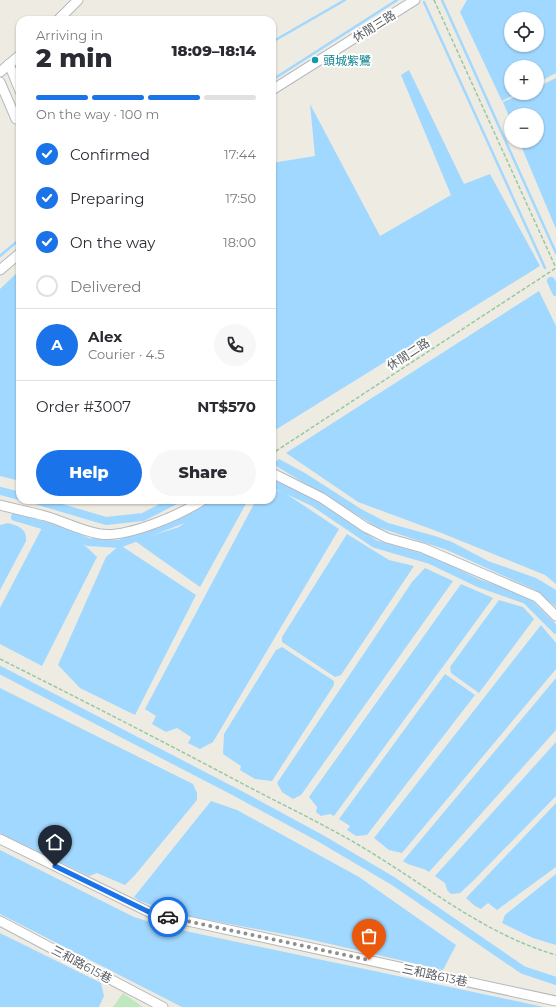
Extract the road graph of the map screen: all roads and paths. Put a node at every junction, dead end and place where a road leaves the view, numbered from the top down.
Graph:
1 (78, 0) edge
2 (415, 0) edge
3 (434, 0) edge
4 (62, 16) edge
5 (16, 58) edge
6 (10, 64) junction
7 (0, 72) edge
8 (16, 80) edge
9 (0, 82) edge
10 (276, 87) edge
11 (16, 119) dead end
12 (16, 256) edge
13 (556, 268) edge
14 (0, 270) edge
15 (276, 451) edge
16 (276, 475) edge
17 (196, 504) edge
18 (0, 505) edge
19 (556, 616) edge
20 (0, 659) edge
21 (0, 839) edge
22 (0, 921) edge
23 (556, 955) edge
24 (556, 1001) edge
25 (163, 1007) edge

1 - 4 lane
2 - 10 lane, 休閒三路
3 - 13 path
5 - 6 lane
6 - 7 lane
6 - 8 lane
9 - 11 lane
12 - 14 lane
13 - 15 path, 休閒二路
16 - 19 lane
17 - 18 lane
20 - 23 path
21 - 24 lane, 三和路613巷
22 - 25 lane, 三和路615巷

